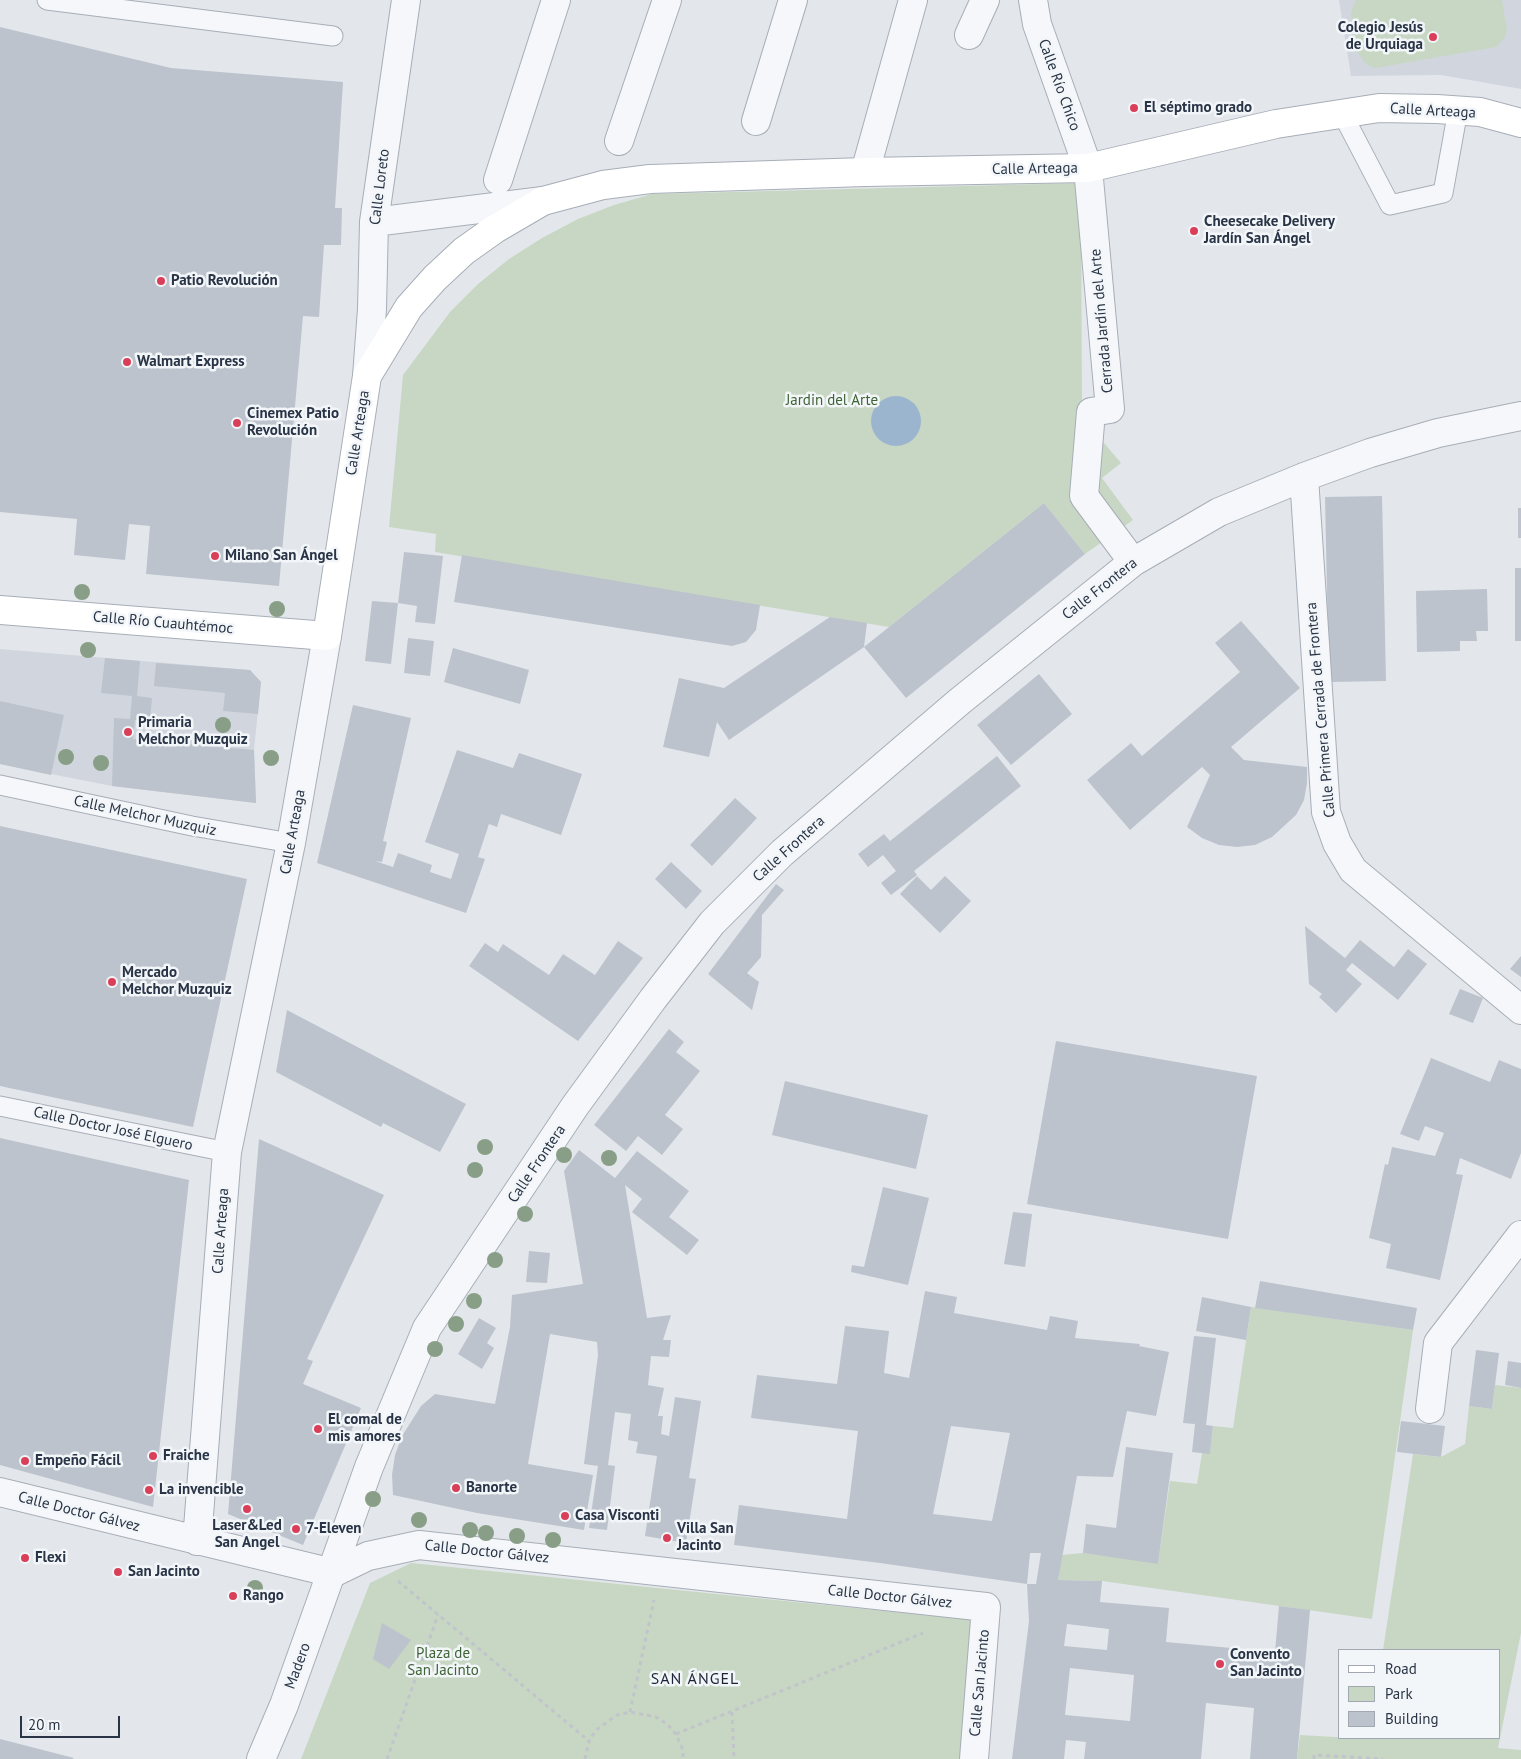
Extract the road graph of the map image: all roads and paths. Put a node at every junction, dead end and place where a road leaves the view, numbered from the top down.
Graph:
1 (47, 0) edge
2 (406, 0) edge
3 (556, 0) edge
4 (667, 0) edge
5 (793, 0) edge
6 (913, 0) edge
7 (985, 0) edge
8 (1033, 0) edge
9 (969, 35) dead end
10 (333, 36) dead end
11 (1458, 110) junction
12 (1343, 115) junction
13 (756, 121) dead end
14 (1521, 123) edge
15 (619, 141) dead end
16 (1088, 168) junction
17 (865, 172) junction
18 (498, 180) dead end
19 (544, 200) junction
20 (374, 222) junction
21 (367, 376) junction
22 (1521, 416) edge
23 (1304, 477) junction
24 (1133, 562) junction
25 (0, 610) edge
26 (327, 636) junction
27 (0, 785) edge
28 (291, 843) junction
29 (1521, 1010) edge
30 (0, 1106) edge
31 (227, 1152) junction
32 (1521, 1235) edge
33 (1430, 1409) dead end
34 (0, 1492) edge
35 (197, 1541) junction
36 (368, 1556) junction
37 (660, 1571) junction
38 (333, 1573) junction
39 (986, 1607) joint
40 (438, 1615) junction
41 (926, 1632) dead end
42 (630, 1712) junction
43 (732, 1712) junction
44 (676, 1734) junction
45 (589, 1741) junction
46 (261, 1759) edge
47 (387, 1759) edge
48 (585, 1759) edge
49 (683, 1759) edge
50 (734, 1759) edge
51 (974, 1759) edge
52 (1314, 1759) edge
53 (1383, 1759) edge

1 - 10 lane
2 - 20 street, Calle Loreto
3 - 18 street
4 - 15 street
5 - 13 street
6 - 17 street
7 - 9 street
8 - 16 street, Calle Río Chico
11 - 12 street, Calle Arteaga
11 - 12 lane
11 - 14 street, Calle Arteaga
12 - 16 street, Calle Arteaga
16 - 17 street, Calle Arteaga
16 - 24 street, Cerrada Jardín del Arte
17 - 19 street, Calle Arteaga
19 - 20 street, Calle Arteaga
19 - 21 street, Calle Arteaga
20 - 21 street, Calle Loreto
21 - 26 street, Calle Arteaga
22 - 23 street, Calle Frontera
23 - 24 street, Calle Frontera
23 - 29 street, Calle Primera Cerrada de Frontera
24 - 38 street, Calle Frontera
25 - 26 street, Calle Río Cuauhtémoc
26 - 28 street, Calle Arteaga
27 - 28 lane, Calle Melchor Muzquiz
28 - 31 street, Calle Arteaga
30 - 31 lane, Calle Doctor José Elguero
31 - 35 street, Calle Arteaga
32 - 33 street
34 - 35 street, Calle Doctor Gálvez
35 - 38 street, Calle Doctor Gálvez
36 - 37 street, Calle Doctor Gálvez
36 - 38 street, Calle Doctor Gálvez
36 - 40 path
37 - 39 street, Calle Doctor Gálvez
37 - 42 path
38 - 46 street, Madero
39 - 51 street, Calle San Jacinto
40 - 45 path
40 - 47 path
41 - 43 path
42 - 44 path
42 - 45 path
43 - 44 path
43 - 50 path
44 - 49 path
45 - 48 path
52 - 53 path

